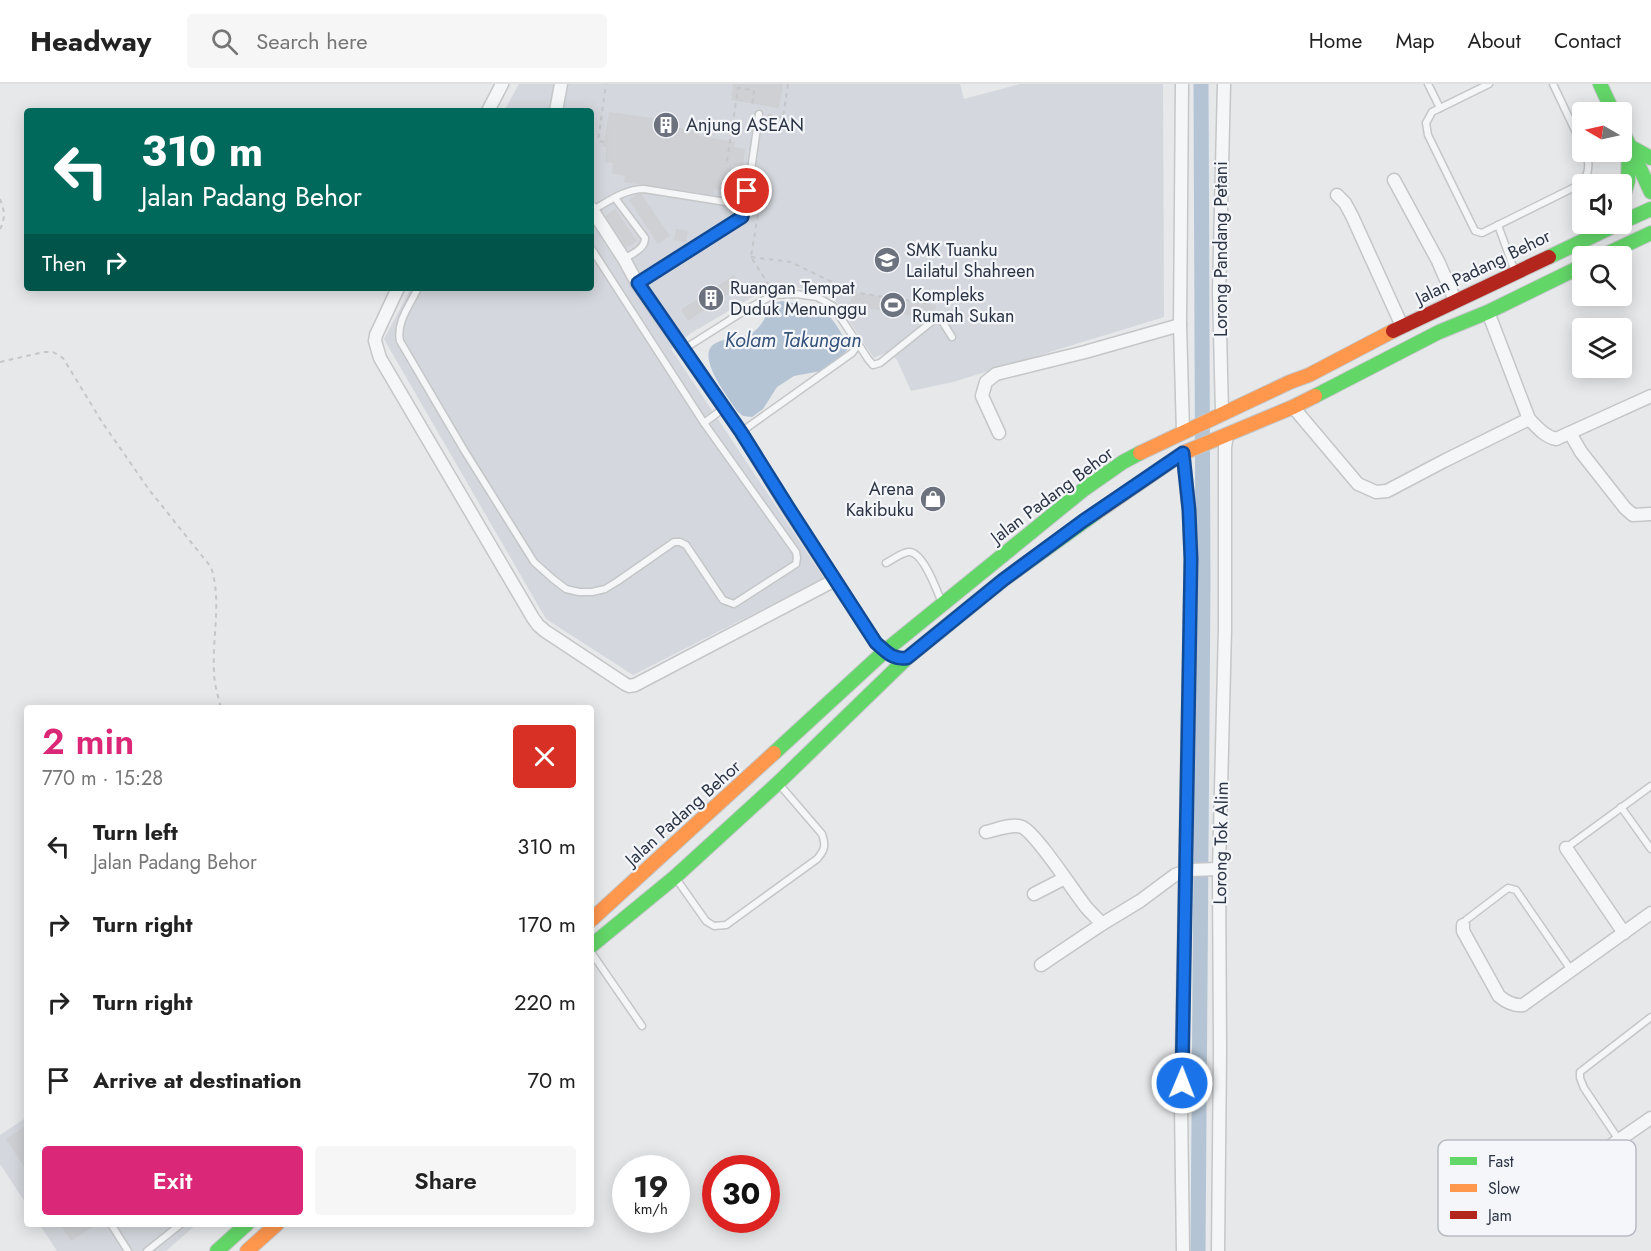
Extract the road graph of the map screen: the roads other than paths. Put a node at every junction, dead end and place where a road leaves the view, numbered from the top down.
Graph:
1 (502, 84) edge
2 (561, 84) edge
3 (1182, 84) edge
4 (1224, 84) edge
5 (1428, 84) edge
6 (1489, 84) edge
7 (1554, 84) edge
8 (1600, 84) edge
9 (1608, 102) edge
10 (490, 108) edge
11 (557, 108) edge
12 (1440, 108) junction
13 (759, 114) road end
14 (1572, 123) edge
15 (1632, 148) edge
16 (1632, 152) edge
17 (1651, 159) edge
18 (1588, 162) edge
19 (1394, 180) dead end
20 (1651, 192) edge
21 (1337, 195) dead end
22 (615, 198) junction
23 (745, 205) junction
24 (594, 208) edge
25 (1651, 209) edge
26 (594, 212) edge
27 (1632, 218) edge
28 (1498, 225) junction
29 (1651, 232) edge
30 (1588, 234) edge
31 (1622, 246) edge
32 (594, 253) edge
33 (624, 259) junction
34 (1572, 271) edge
35 (1515, 272) junction
36 (638, 283) junction
37 (397, 291) edge
38 (416, 291) edge
39 (1455, 300) junction
40 (1488, 312) junction
41 (1180, 325) junction
42 (1402, 326) junction
43 (952, 337) dead end
44 (856, 341) junction
45 (684, 349) junction
46 (1309, 375) junction
47 (1318, 393) junction
48 (1651, 396) edge
49 (1293, 407) junction
50 (724, 408) junction
51 (1222, 413) junction
52 (1529, 419) junction
53 (704, 423) junction
54 (741, 432) junction
55 (1183, 432) junction
56 (999, 433) dead end
57 (1570, 433) junction
58 (1227, 435) junction
59 (1186, 452) junction
60 (1651, 514) edge
61 (886, 563) dead end
62 (835, 580) junction
63 (942, 603) junction
64 (885, 651) junction
65 (907, 658) junction
66 (778, 783) junction
67 (1651, 786) edge
68 (1621, 807) junction
69 (986, 832) dead end
70 (1566, 848) joint
71 (1651, 849) edge
72 (1216, 869) junction
73 (1187, 870) junction
74 (675, 877) junction
75 (1065, 878) junction
76 (1034, 894) dead end
77 (1651, 914) edge
78 (594, 917) edge
79 (1102, 924) junction
80 (1463, 925) joint
81 (1624, 933) junction
82 (594, 944) edge
83 (594, 956) edge
84 (1041, 965) dead end
85 (1571, 970) junction
86 (1651, 1017) edge
87 (642, 1026) dead end
88 (1651, 1118) edge
89 (1619, 1140) joint
90 (113, 1227) edge
91 (178, 1227) edge
92 (244, 1227) edge
93 (274, 1227) edge
94 (128, 1251) edge
95 (147, 1251) edge
96 (217, 1251) edge
97 (247, 1251) edge
98 (1183, 1251) edge
99 (1218, 1251) edge

1 - 10 street
2 - 11 street
3 - 41 street
4 - 51 street, Lorong Pandang Petani
5 - 12 lane
6 - 12 lane
7 - 14 lane
8 - 9 main road
12 - 28 lane
13 - 23 lane
15 - 17 main road
16 - 20 main road
18 - 28 lane
19 - 39 street
21 - 42 street
22 - 23 lane
22 - 24 lane
22 - 33 lane
23 - 36 lane
25 - 27 main road, Jalan Padang Behor
26 - 33 street
28 - 35 lane
29 - 31 main road
30 - 35 main road, Jalan Padang Behor
32 - 53 lane
33 - 36 street
34 - 40 main road
35 - 39 main road, Jalan Padang Behor
36 - 45 street
37 - 62 street
38 - 53 lane
39 - 42 main road, Jalan Padang Behor
40 - 47 main road
40 - 52 street
41 - 55 street
41 - 56 street
42 - 46 main road, Jalan Padang Behor
43 - 44 lane
44 - 45 lane
44 - 54 lane
45 - 50 street
46 - 47 main road
46 - 51 main road, Jalan Padang Behor
47 - 49 main road
48 - 57 street
49 - 52 street
49 - 58 main road
50 - 53 lane
50 - 54 street
51 - 55 main road, Jalan Padang Behor
52 - 57 street
54 - 62 street
55 - 63 main road, Jalan Padang Behor
57 - 60 street
58 - 59 main road
58 - 72 street, Lorong Tok Alim
59 - 65 main road
59 - 73 street
61 - 63 lane
62 - 64 street
63 - 64 main road, Jalan Padang Behor
64 - 65 main road
64 - 78 main road, Jalan Padang Behor
65 - 66 main road
66 - 74 main road
66 - 74 lane
67 - 68 lane
68 - 70 lane
68 - 71 lane
69 - 75 street
70 - 81 street
72 - 73 street
72 - 99 street, Lorong Tok Alim
73 - 79 street
73 - 98 street
74 - 82 main road
75 - 76 street
75 - 79 street
77 - 81 street
79 - 84 street
80 - 85 lane
80 - 85 street
81 - 85 street
83 - 87 lane
86 - 89 lane
88 - 89 street
90 - 94 lane
91 - 95 lane
92 - 96 main road
93 - 97 main road

